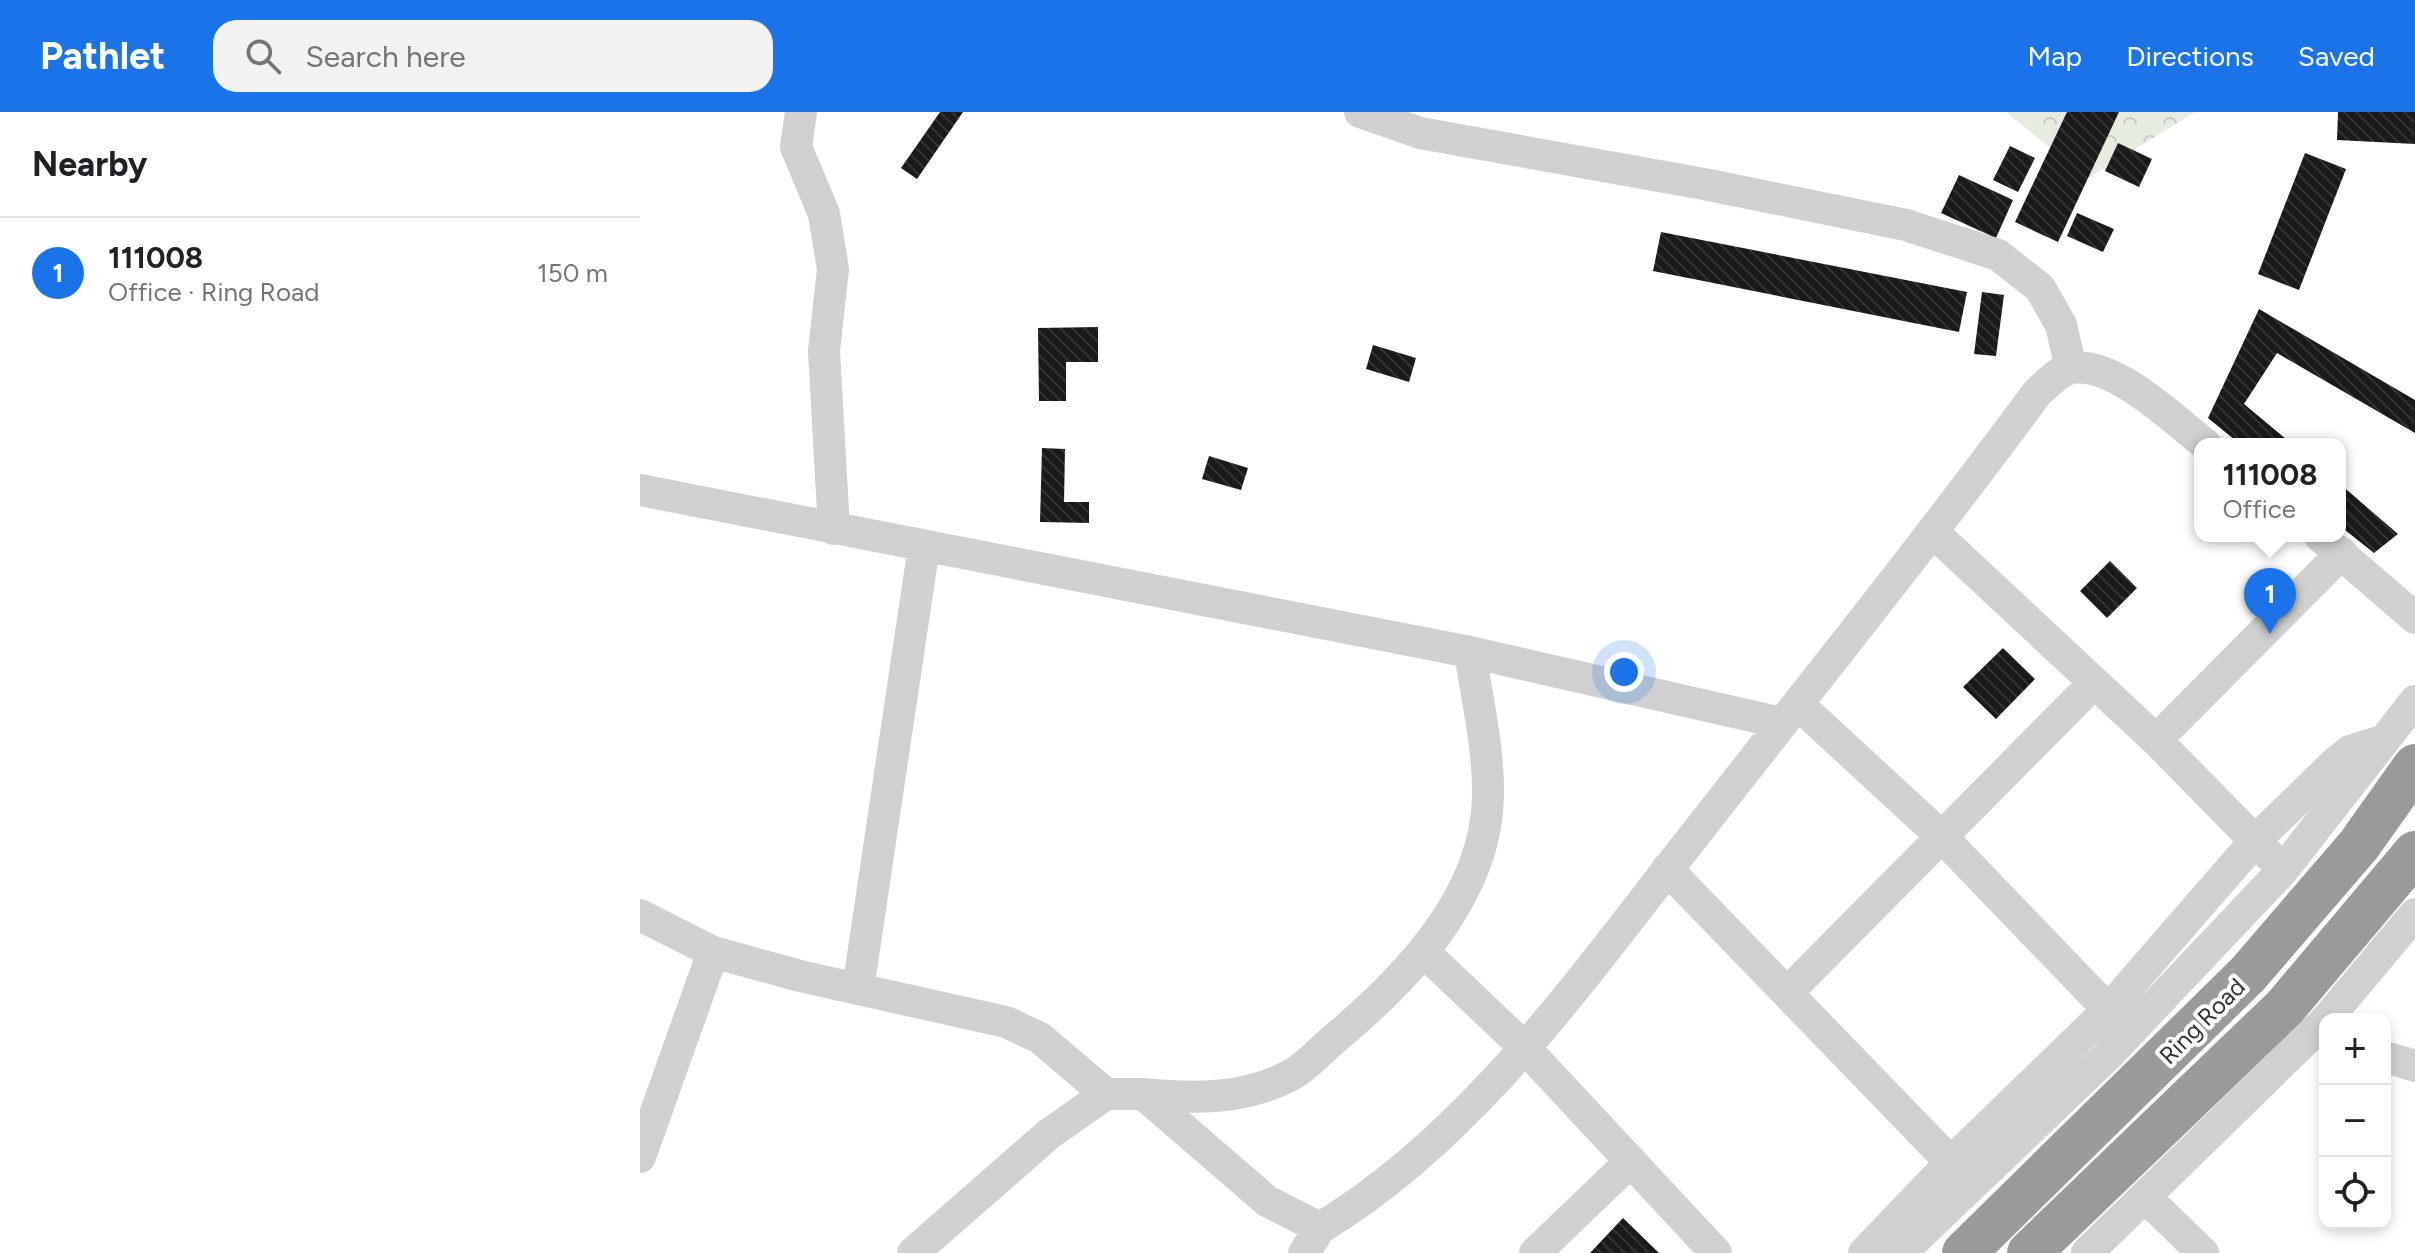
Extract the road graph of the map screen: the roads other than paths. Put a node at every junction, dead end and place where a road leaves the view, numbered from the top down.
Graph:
1 (801, 112) edge
2 (1360, 112) edge
3 (2071, 368) junction
4 (2197, 438) edge
5 (640, 490) edge
6 (834, 529) junction
7 (1934, 533) junction
8 (2331, 544) edge
9 (924, 546) junction
10 (2415, 618) edge
11 (1470, 652) junction
12 (2094, 683) junction
13 (2415, 701) edge
14 (1791, 714) junction
15 (2156, 740) junction
16 (2400, 753) edge
17 (1941, 836) junction
18 (2255, 841) junction
19 (2415, 853) edge
20 (1667, 869) junction
21 (2283, 870) junction
22 (2415, 914) edge
23 (640, 915) edge
24 (1423, 951) junction
25 (713, 952) junction
26 (858, 989) junction
27 (1788, 992) junction
28 (2334, 1013) edge
29 (2119, 1021) junction
30 (2319, 1030) edge
31 (1524, 1047) junction
32 (2391, 1059) edge
33 (2415, 1066) edge
34 (1106, 1094) junction
35 (1143, 1094) junction
36 (640, 1157) edge
37 (1631, 1161) junction
38 (1962, 1173) junction
39 (2145, 1197) junction
40 (1312, 1240) edge
41 (913, 1253) edge
42 (1535, 1253) edge
43 (1716, 1253) edge
44 (1864, 1253) edge
45 (1901, 1253) edge
46 (1964, 1253) edge
47 (2029, 1253) edge
48 (2087, 1253) edge
49 (2203, 1253) edge

1 - 6 street
2 - 3 street
3 - 4 street
3 - 7 street
5 - 6 street
6 - 9 street
7 - 12 street
7 - 14 street
8 - 10 street
8 - 15 street
9 - 11 street
9 - 26 street
11 - 14 street
11 - 24 street
12 - 15 street
12 - 17 street
13 - 16 street
14 - 17 street
14 - 20 street
15 - 18 street
16 - 18 street
16 - 21 street
16 - 46 highway, Ring Road
17 - 27 street
17 - 29 street
18 - 21 street
18 - 29 street
19 - 47 highway, Ring Road
20 - 27 street
20 - 31 street
21 - 29 street
22 - 28 street
23 - 25 street
24 - 31 street
24 - 35 street
25 - 26 street
25 - 36 street
26 - 34 street
27 - 38 street
29 - 38 street
30 - 39 street
31 - 37 street
31 - 40 street
32 - 33 street
34 - 35 street
34 - 41 street
35 - 40 street
37 - 42 street
37 - 43 street
38 - 44 street
38 - 45 street
39 - 48 street
39 - 49 street

